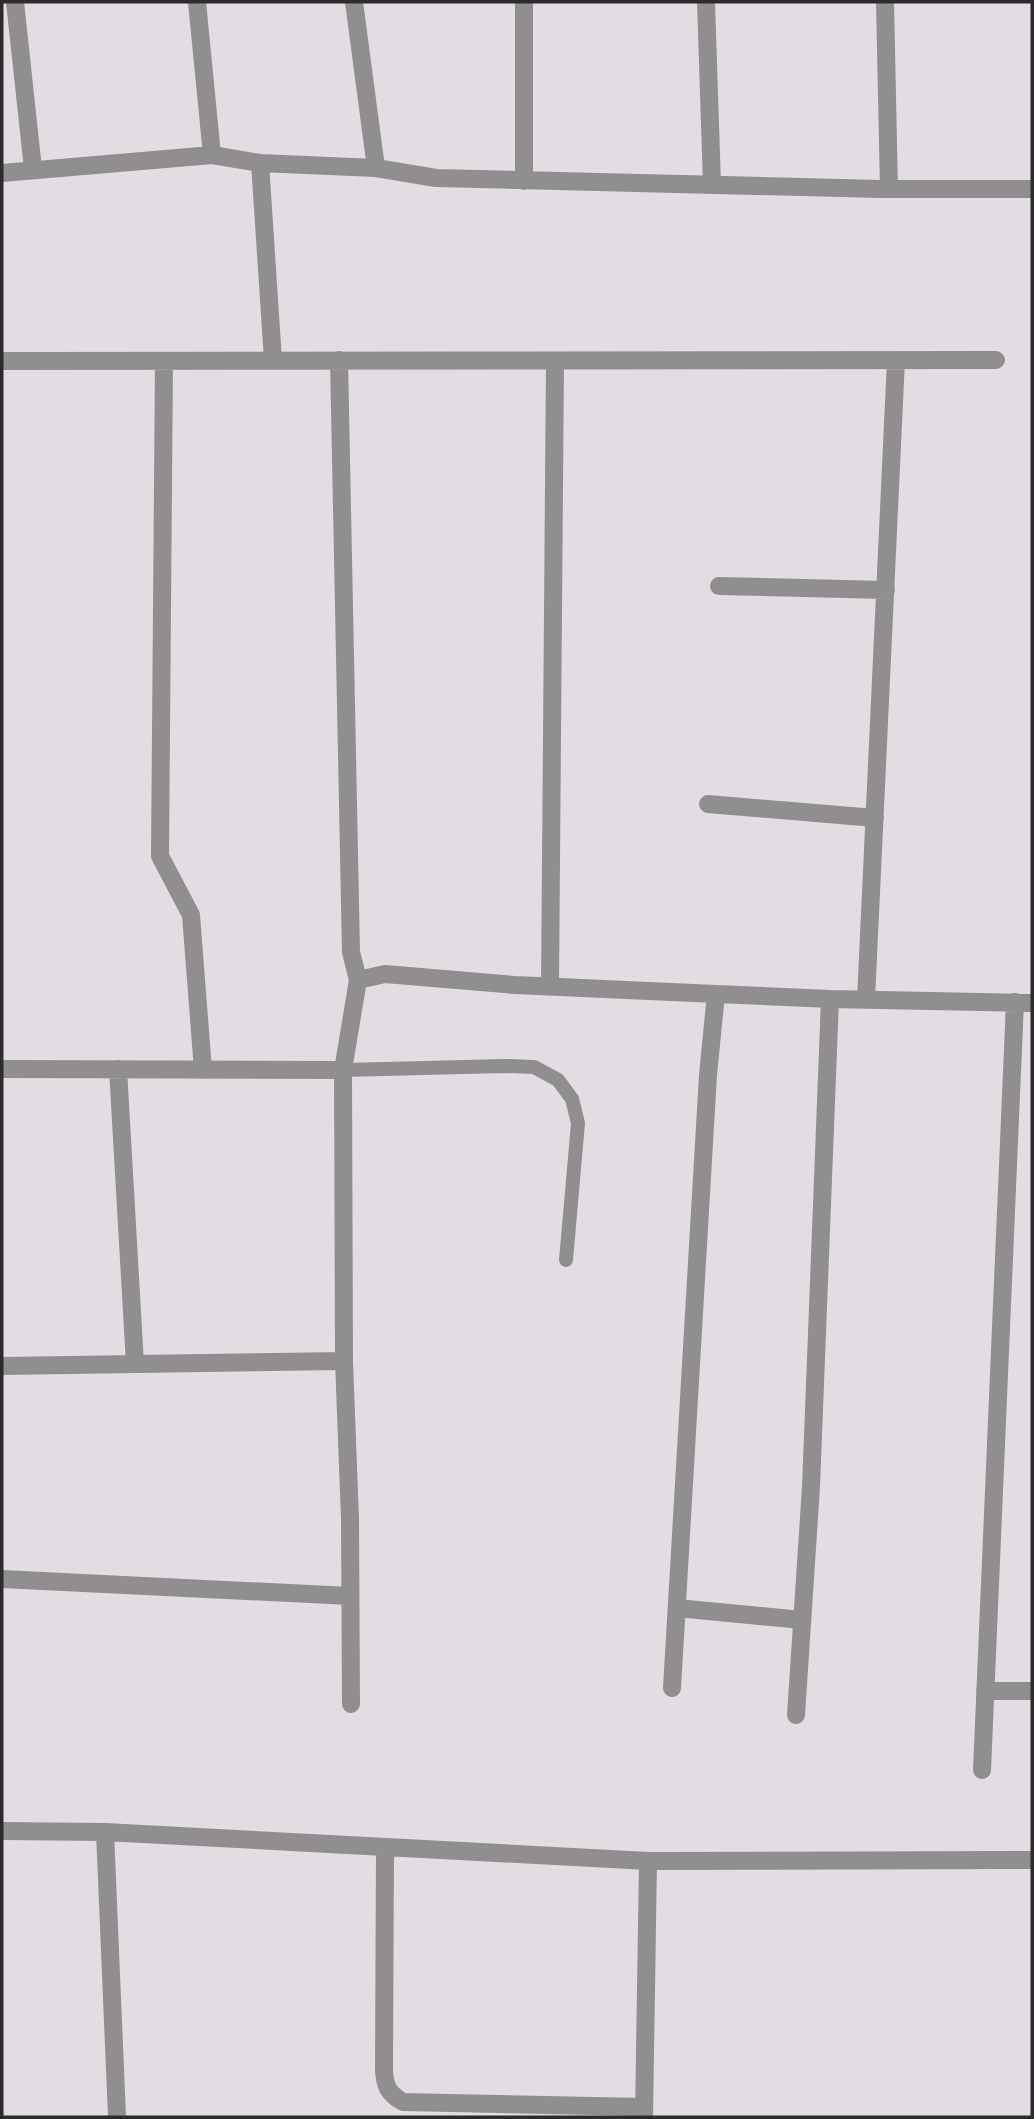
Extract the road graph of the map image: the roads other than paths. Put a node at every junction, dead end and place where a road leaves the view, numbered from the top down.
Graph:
1 (15, 2) edge
2 (197, 2) edge
3 (354, 2) edge
4 (524, 2) edge
5 (706, 2) edge
6 (885, 2) edge
7 (212, 155) junction
8 (260, 163) junction
9 (33, 169) junction
10 (376, 169) junction
11 (2, 173) edge
12 (524, 181) junction
13 (712, 185) junction
14 (889, 189) junction
15 (1032, 190) edge
16 (273, 360) junction
17 (339, 360) junction
18 (555, 360) junction
19 (896, 360) junction
20 (996, 360) dead end
21 (2, 361) edge
22 (164, 361) junction
23 (719, 586) dead end
24 (886, 590) junction
25 (708, 804) dead end
26 (876, 818) junction
27 (358, 980) junction
28 (550, 986) junction
29 (716, 994) junction
30 (830, 999) junction
31 (866, 999) junction
32 (1023, 1002) edge
33 (2, 1069) edge
34 (118, 1069) junction
35 (203, 1070) junction
36 (343, 1070) junction
37 (566, 1260) dead end
38 (344, 1360) junction
39 (135, 1364) junction
40 (2, 1366) edge
41 (2, 1579) edge
42 (351, 1596) junction
43 (677, 1608) junction
44 (803, 1620) junction
45 (673, 1688) dead end
46 (985, 1690) junction
47 (1032, 1691) edge
48 (351, 1704) dead end
49 (796, 1715) dead end
50 (982, 1770) dead end
51 (2, 1831) edge
52 (105, 1832) junction
53 (386, 1848) junction
54 (1032, 1860) edge
55 (648, 1861) junction
56 (447, 2111) edge
57 (644, 2112) edge
58 (117, 2117) edge

1 - 9 street
2 - 7 street
3 - 10 street
4 - 12 street
5 - 13 street
6 - 14 street
7 - 8 street
7 - 9 street
8 - 10 street
8 - 16 street
9 - 11 street
10 - 12 street
12 - 13 street
13 - 14 street
14 - 15 street
16 - 17 street
16 - 22 street
17 - 18 street
17 - 27 street
18 - 19 street
18 - 28 street
19 - 20 street
19 - 24 street
21 - 22 street
22 - 35 street
23 - 24 street
24 - 26 street
25 - 26 street
26 - 31 street
27 - 28 street
27 - 36 street
28 - 29 street
29 - 30 street
29 - 43 street
30 - 31 street
30 - 44 street
31 - 32 street
32 - 46 street
33 - 34 street
34 - 35 street
34 - 39 street
35 - 36 street
36 - 37 lane
36 - 38 street
38 - 39 street
38 - 42 street
39 - 40 street
41 - 42 street
42 - 48 street
43 - 44 street
43 - 45 street
44 - 49 street
46 - 47 street
46 - 50 street
51 - 52 street
52 - 53 street
52 - 58 street
53 - 55 street
53 - 56 street
54 - 55 street
55 - 57 street
56 - 57 street

